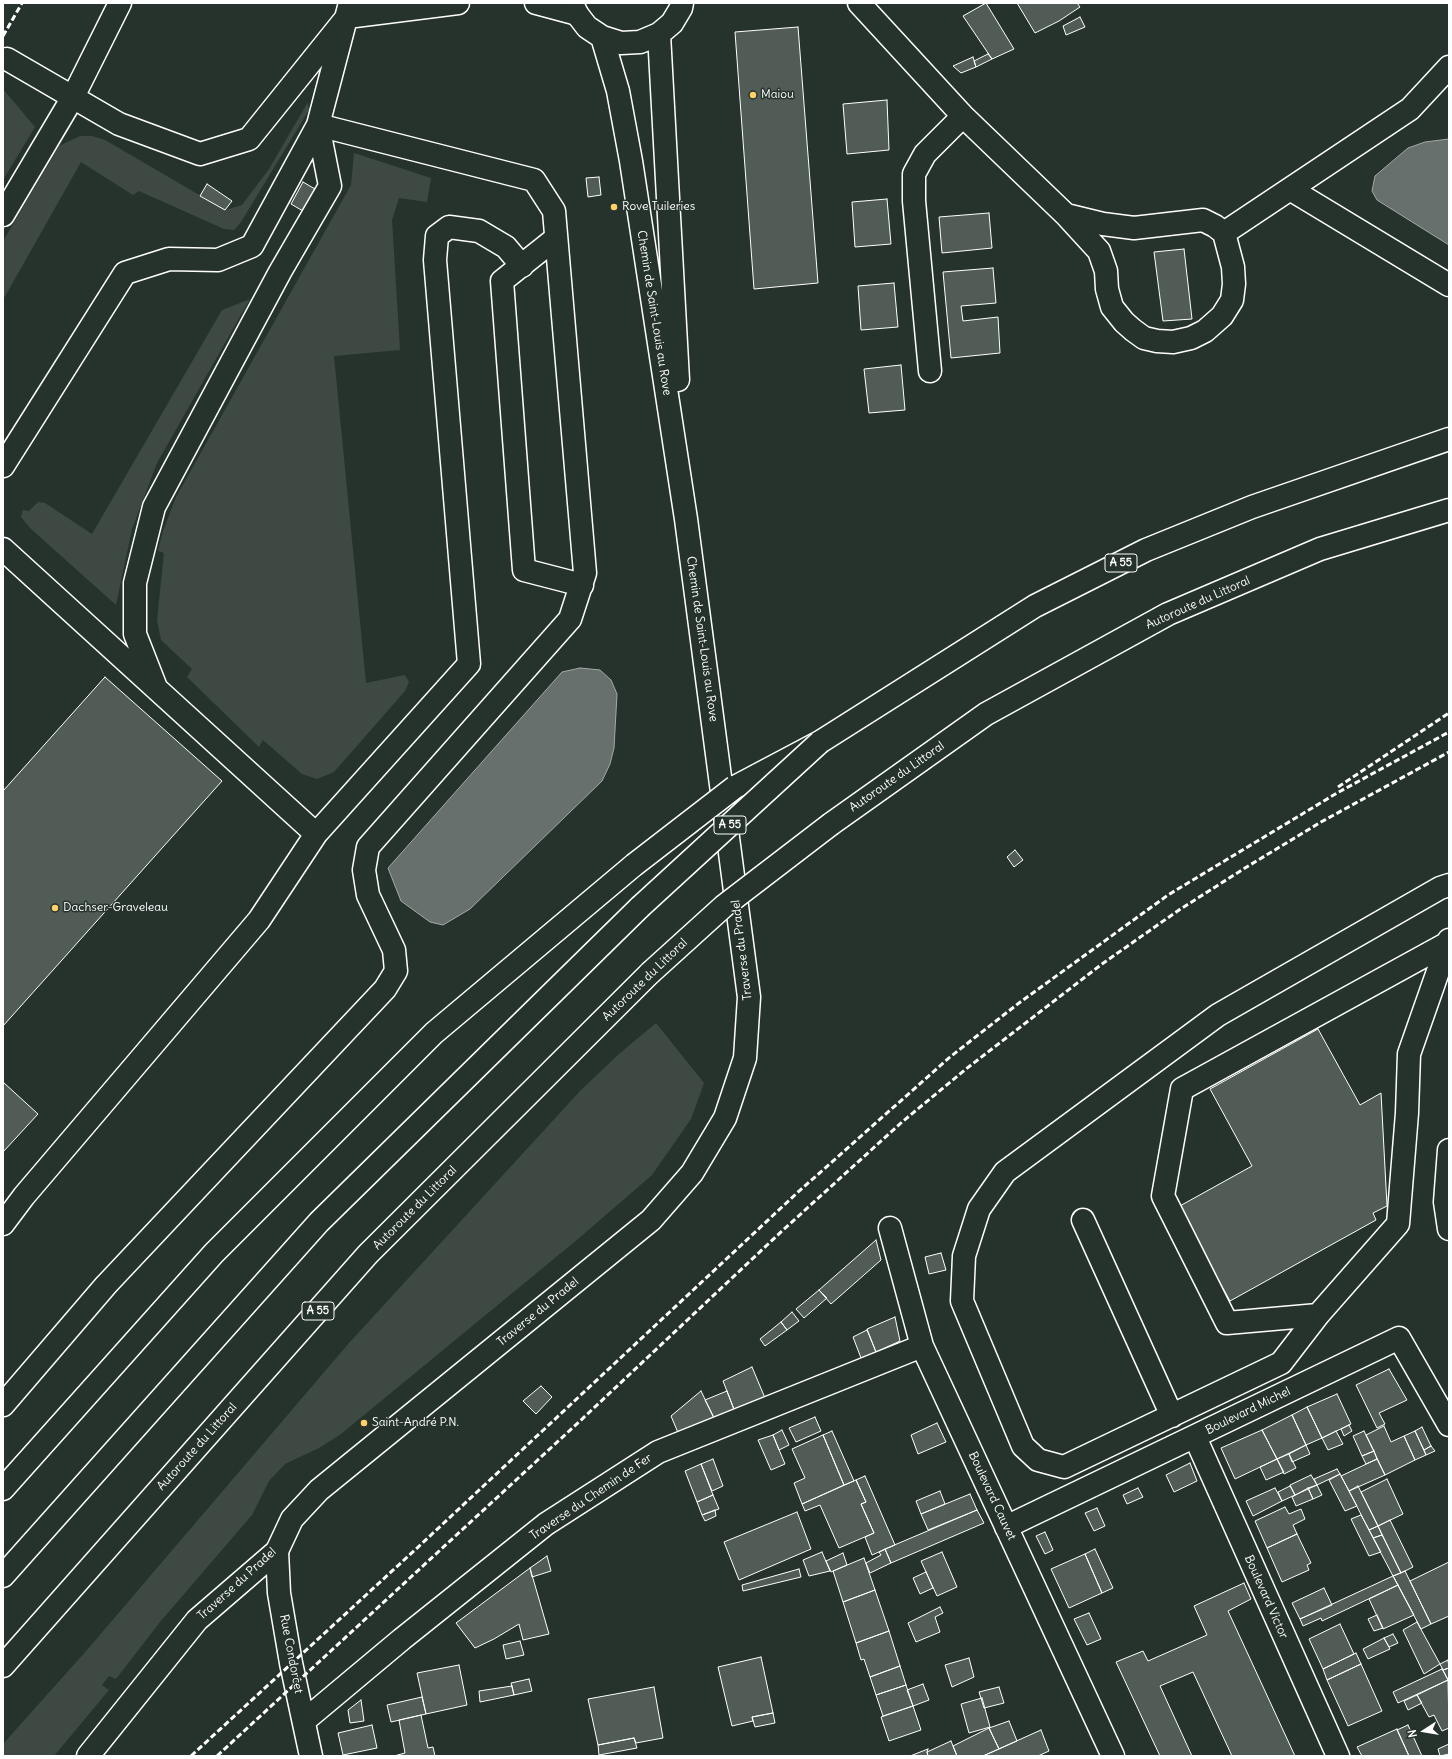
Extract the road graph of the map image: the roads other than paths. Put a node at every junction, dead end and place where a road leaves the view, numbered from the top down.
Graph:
1 (120, 3) edge
2 (458, 3) edge
3 (536, 3) edge
4 (859, 3) edge
5 (684, 5) edge
6 (575, 9) edge
7 (349, 10) edge
8 (659, 34) junction
9 (602, 38) junction
10 (7, 60) dead end
11 (1449, 67) edge
12 (73, 97) junction
13 (963, 116) junction
14 (318, 125) junction
15 (1290, 189) junction
16 (3, 215) edge
17 (1066, 215) junction
18 (1224, 233) junction
19 (556, 238) junction
20 (522, 266) junction
21 (1449, 285) edge
22 (930, 372) dead end
23 (1449, 439) edge
24 (3, 466) edge
25 (1449, 510) edge
26 (686, 519) junction
27 (3, 549) edge
28 (582, 585) junction
29 (157, 689) junction
30 (820, 742) junction
31 (718, 759) joint
32 (316, 834) junction
33 (1449, 885) edge
34 (1448, 941) edge
35 (1449, 1150) edge
36 (1083, 1220) dead end
37 (3, 1224) edge
38 (890, 1228) dead end
39 (1449, 1229) edge
40 (1318, 1315) junction
41 (922, 1346) junction
42 (3, 1405) edge
43 (1172, 1416) junction
44 (1449, 1425) edge
45 (1195, 1437) junction
46 (3, 1489) edge
47 (1006, 1527) junction
48 (277, 1551) junction
49 (3, 1576) edge
50 (3, 1666) edge
51 (304, 1721) junction
52 (88, 1756) edge
53 (311, 1756) edge
54 (1113, 1756) edge
55 (1338, 1756) edge

1 - 12 main road
2 - 7 main road
3 - 6 main road
4 - 13 main road
5 - 8 main road
6 - 9 main road
7 - 12 main road
7 - 14 main road
8 - 9 main road
8 - 26 main road, Chemin de Saint-Louis au Rove
9 - 26 main road, Chemin de Saint-Louis au Rove
10 - 12 main road
11 - 15 main road
12 - 16 main road
13 - 17 main road
13 - 22 main road
14 - 19 main road
14 - 24 main road
14 - 29 main road
15 - 18 main road
15 - 21 main road
17 - 18 main road
17 - 18 main road
19 - 20 main road
19 - 28 main road
20 - 28 main road
20 - 32 main road
23 - 30 main road, A 55
25 - 50 main road, Autoroute du Littoral / A 55, bridge
26 - 31 main road, Chemin de Saint-Louis au Rove
27 - 29 main road
28 - 42 main road
29 - 32 main road
30 - 46 main road, bridge
30 - 49 main road, A 55, bridge
31 - 48 main road, Traverse du Pradel
32 - 37 main road
33 - 43 main road
34 - 40 main road
34 - 40 main road
35 - 39 main road
36 - 43 main road
38 - 41 main road, Boulevard Cauvet
40 - 43 main road
41 - 47 main road, Boulevard Cauvet
41 - 51 main road, Traverse du Chemin de Fer
44 - 45 main road, Boulevard Michel
45 - 47 main road, Boulevard Michel
45 - 55 main road, Boulevard Victor
47 - 54 main road, Boulevard Cauvet
48 - 51 main road, Rue Condorcet
48 - 52 main road, Traverse du Pradel
51 - 53 main road, Rue Condorcet

